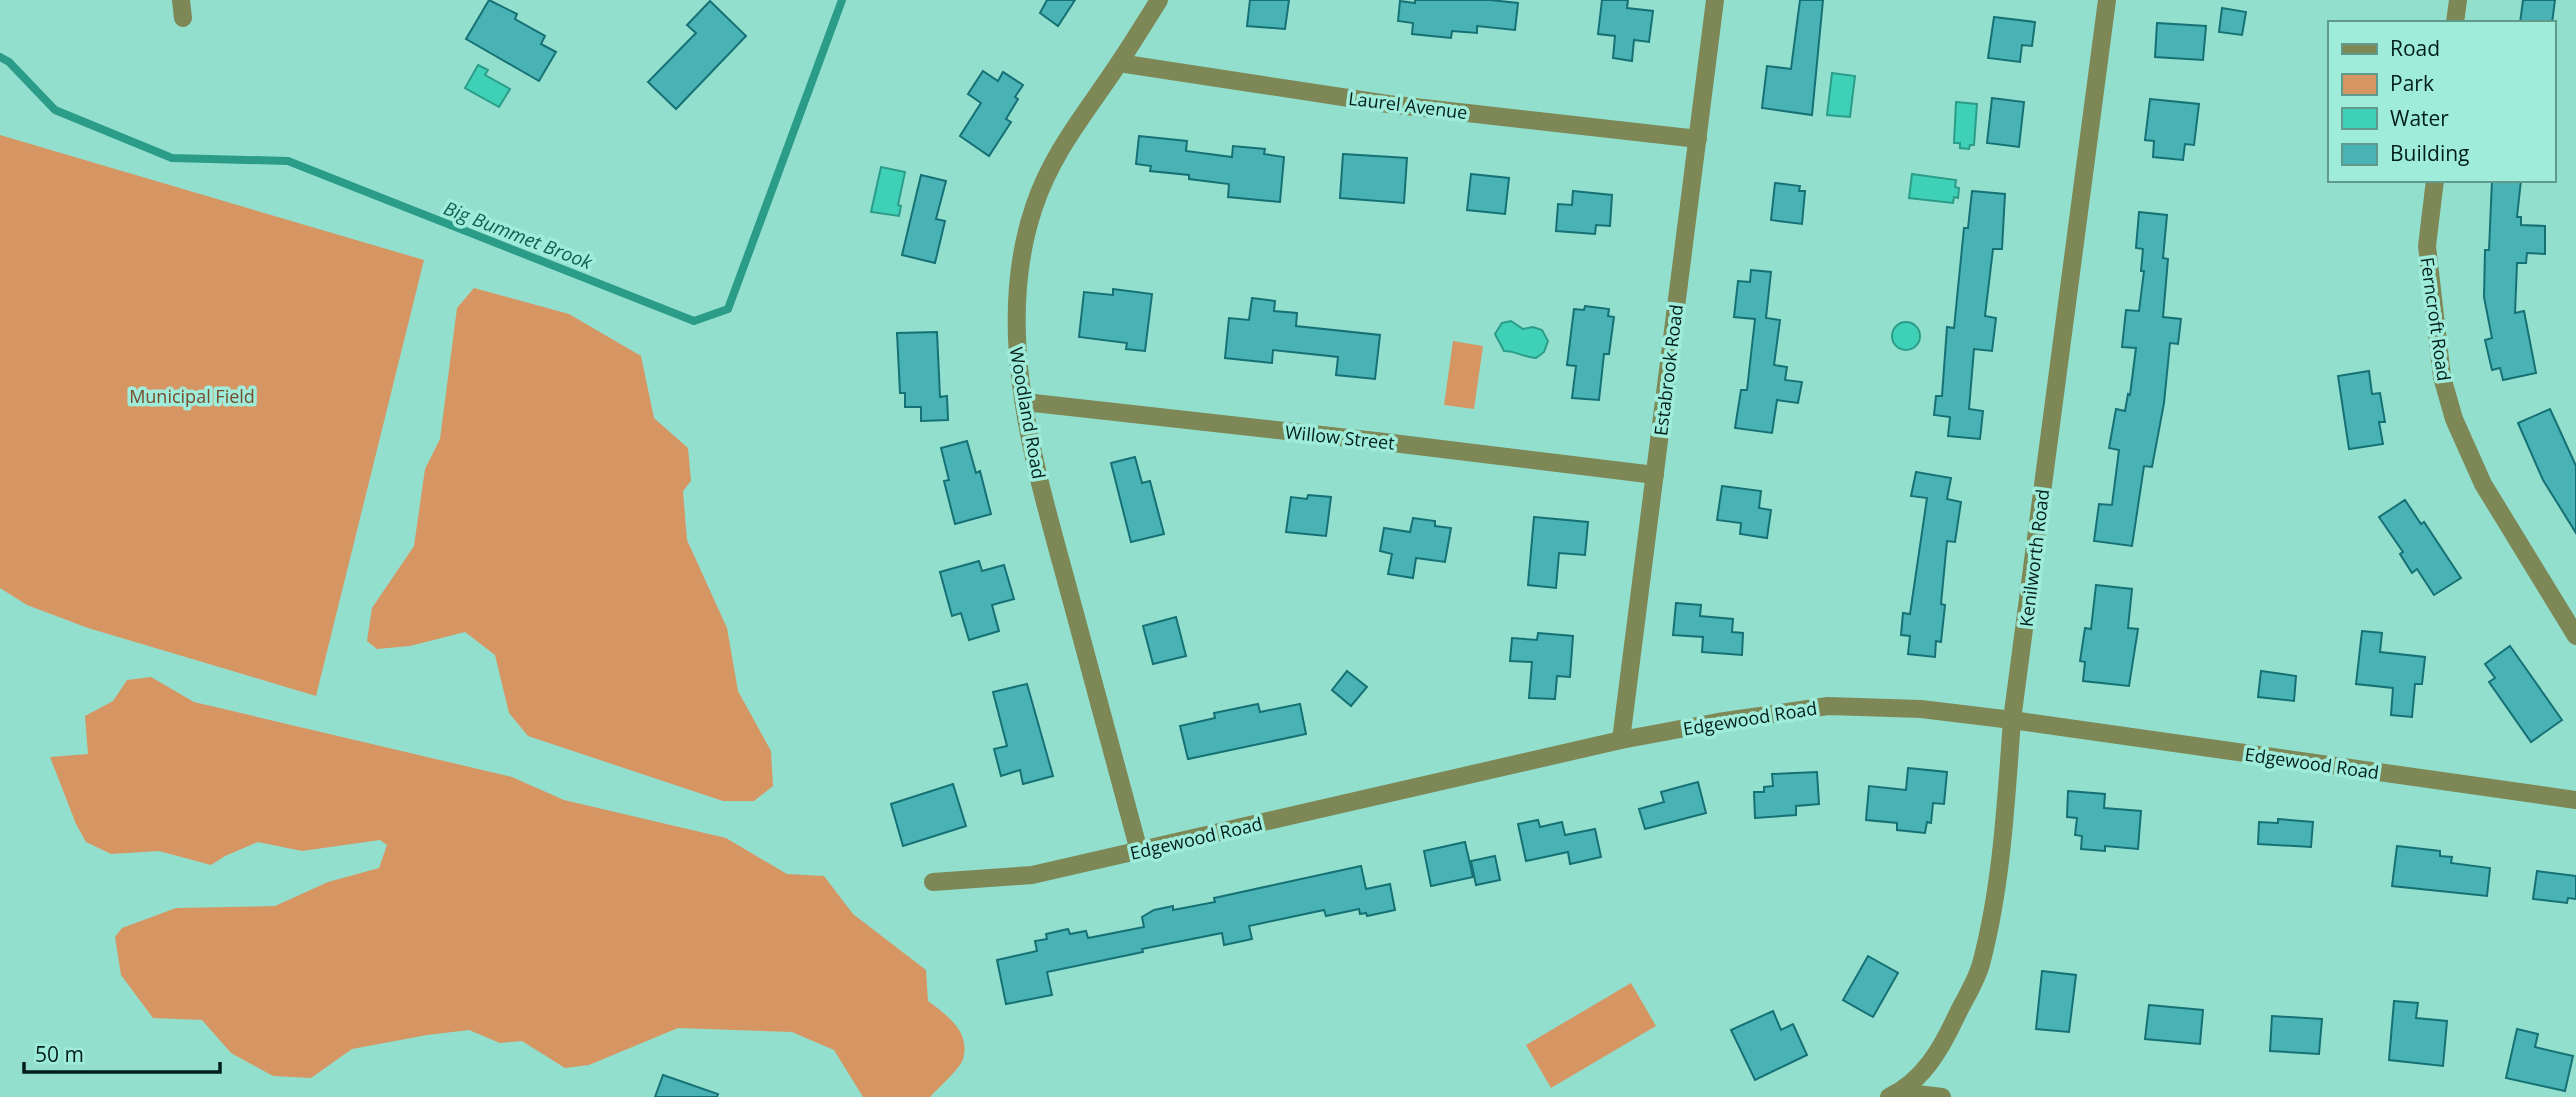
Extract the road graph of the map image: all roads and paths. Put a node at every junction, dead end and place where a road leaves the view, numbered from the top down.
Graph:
1 (1159, 0) edge
2 (1715, 0) edge
3 (2106, 0) edge
4 (2458, 0) edge
5 (2455, 21) edge
6 (1119, 63) junction
7 (1698, 139) junction
8 (2435, 182) edge
9 (1025, 402) junction
10 (1655, 475) junction
11 (2576, 636) edge
12 (2012, 720) junction
13 (1621, 740) junction
14 (2576, 800) edge
15 (1139, 851) junction
16 (933, 882) dead end
17 (1895, 1094) edge
18 (1942, 1097) edge

1 - 6 street, Woodland Road
2 - 7 street, Estabrook Road
3 - 12 street, Kenilworth Road
4 - 5 street
6 - 7 street, Laurel Avenue
6 - 9 street, Woodland Road
7 - 10 street, Estabrook Road
8 - 11 street, Ferncroft Road
9 - 10 street, Willow Street
9 - 15 street, Woodland Road
10 - 13 street, Estabrook Road
12 - 13 street, Edgewood Road
12 - 14 street, Edgewood Road
12 - 17 street, Kenilworth Road
13 - 15 street, Edgewood Road
15 - 16 street, Edgewood Road
17 - 18 street

